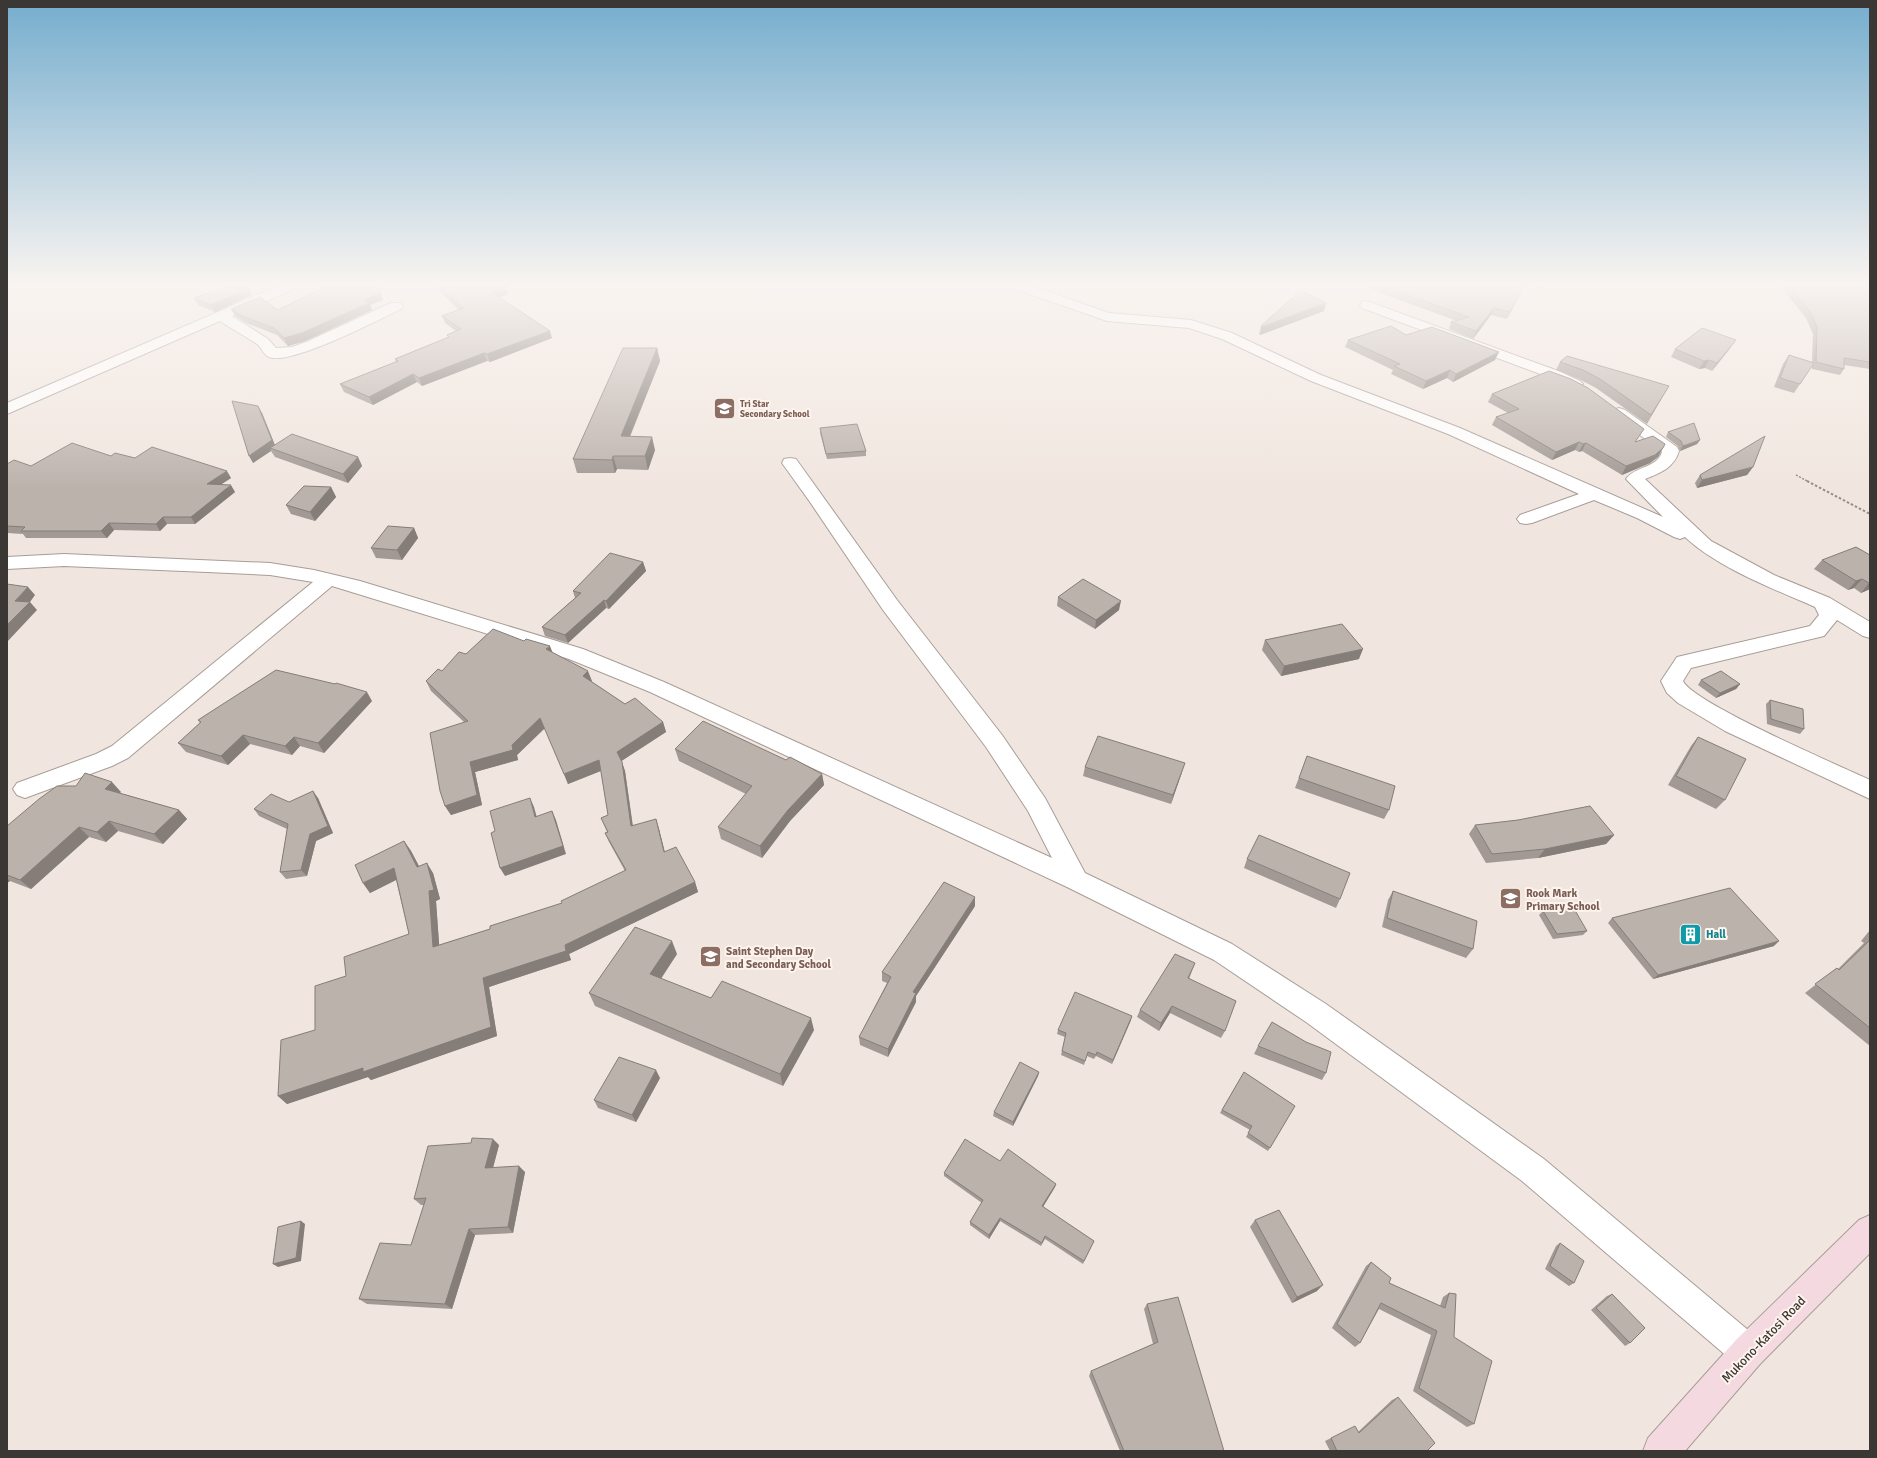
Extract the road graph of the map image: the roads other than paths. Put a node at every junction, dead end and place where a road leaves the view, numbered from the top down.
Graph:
1 (134, 354) edge
2 (1265, 354) edge
3 (1499, 354) edge
4 (1590, 392) edge
5 (1609, 406) edge
6 (7, 409) edge
7 (790, 463) dead end
8 (1595, 494) junction
9 (1526, 519) dead end
10 (1704, 545) junction
11 (7, 563) edge
12 (328, 580) junction
13 (1823, 603) junction
14 (1870, 631) edge
15 (25, 789) dead end
16 (1870, 790) edge
17 (1076, 880) junction
18 (1870, 1231) edge
19 (1748, 1352) junction
20 (1661, 1451) edge

1 - 6 street
2 - 8 street
3 - 4 street
5 - 10 street
7 - 17 street
8 - 9 street
8 - 10 street
10 - 13 street
11 - 12 street
12 - 15 street
12 - 17 street
13 - 14 street
13 - 16 street
17 - 19 street
18 - 19 main road, Mukono-Katosi Road
19 - 20 main road, Mukono-Katosi Road

